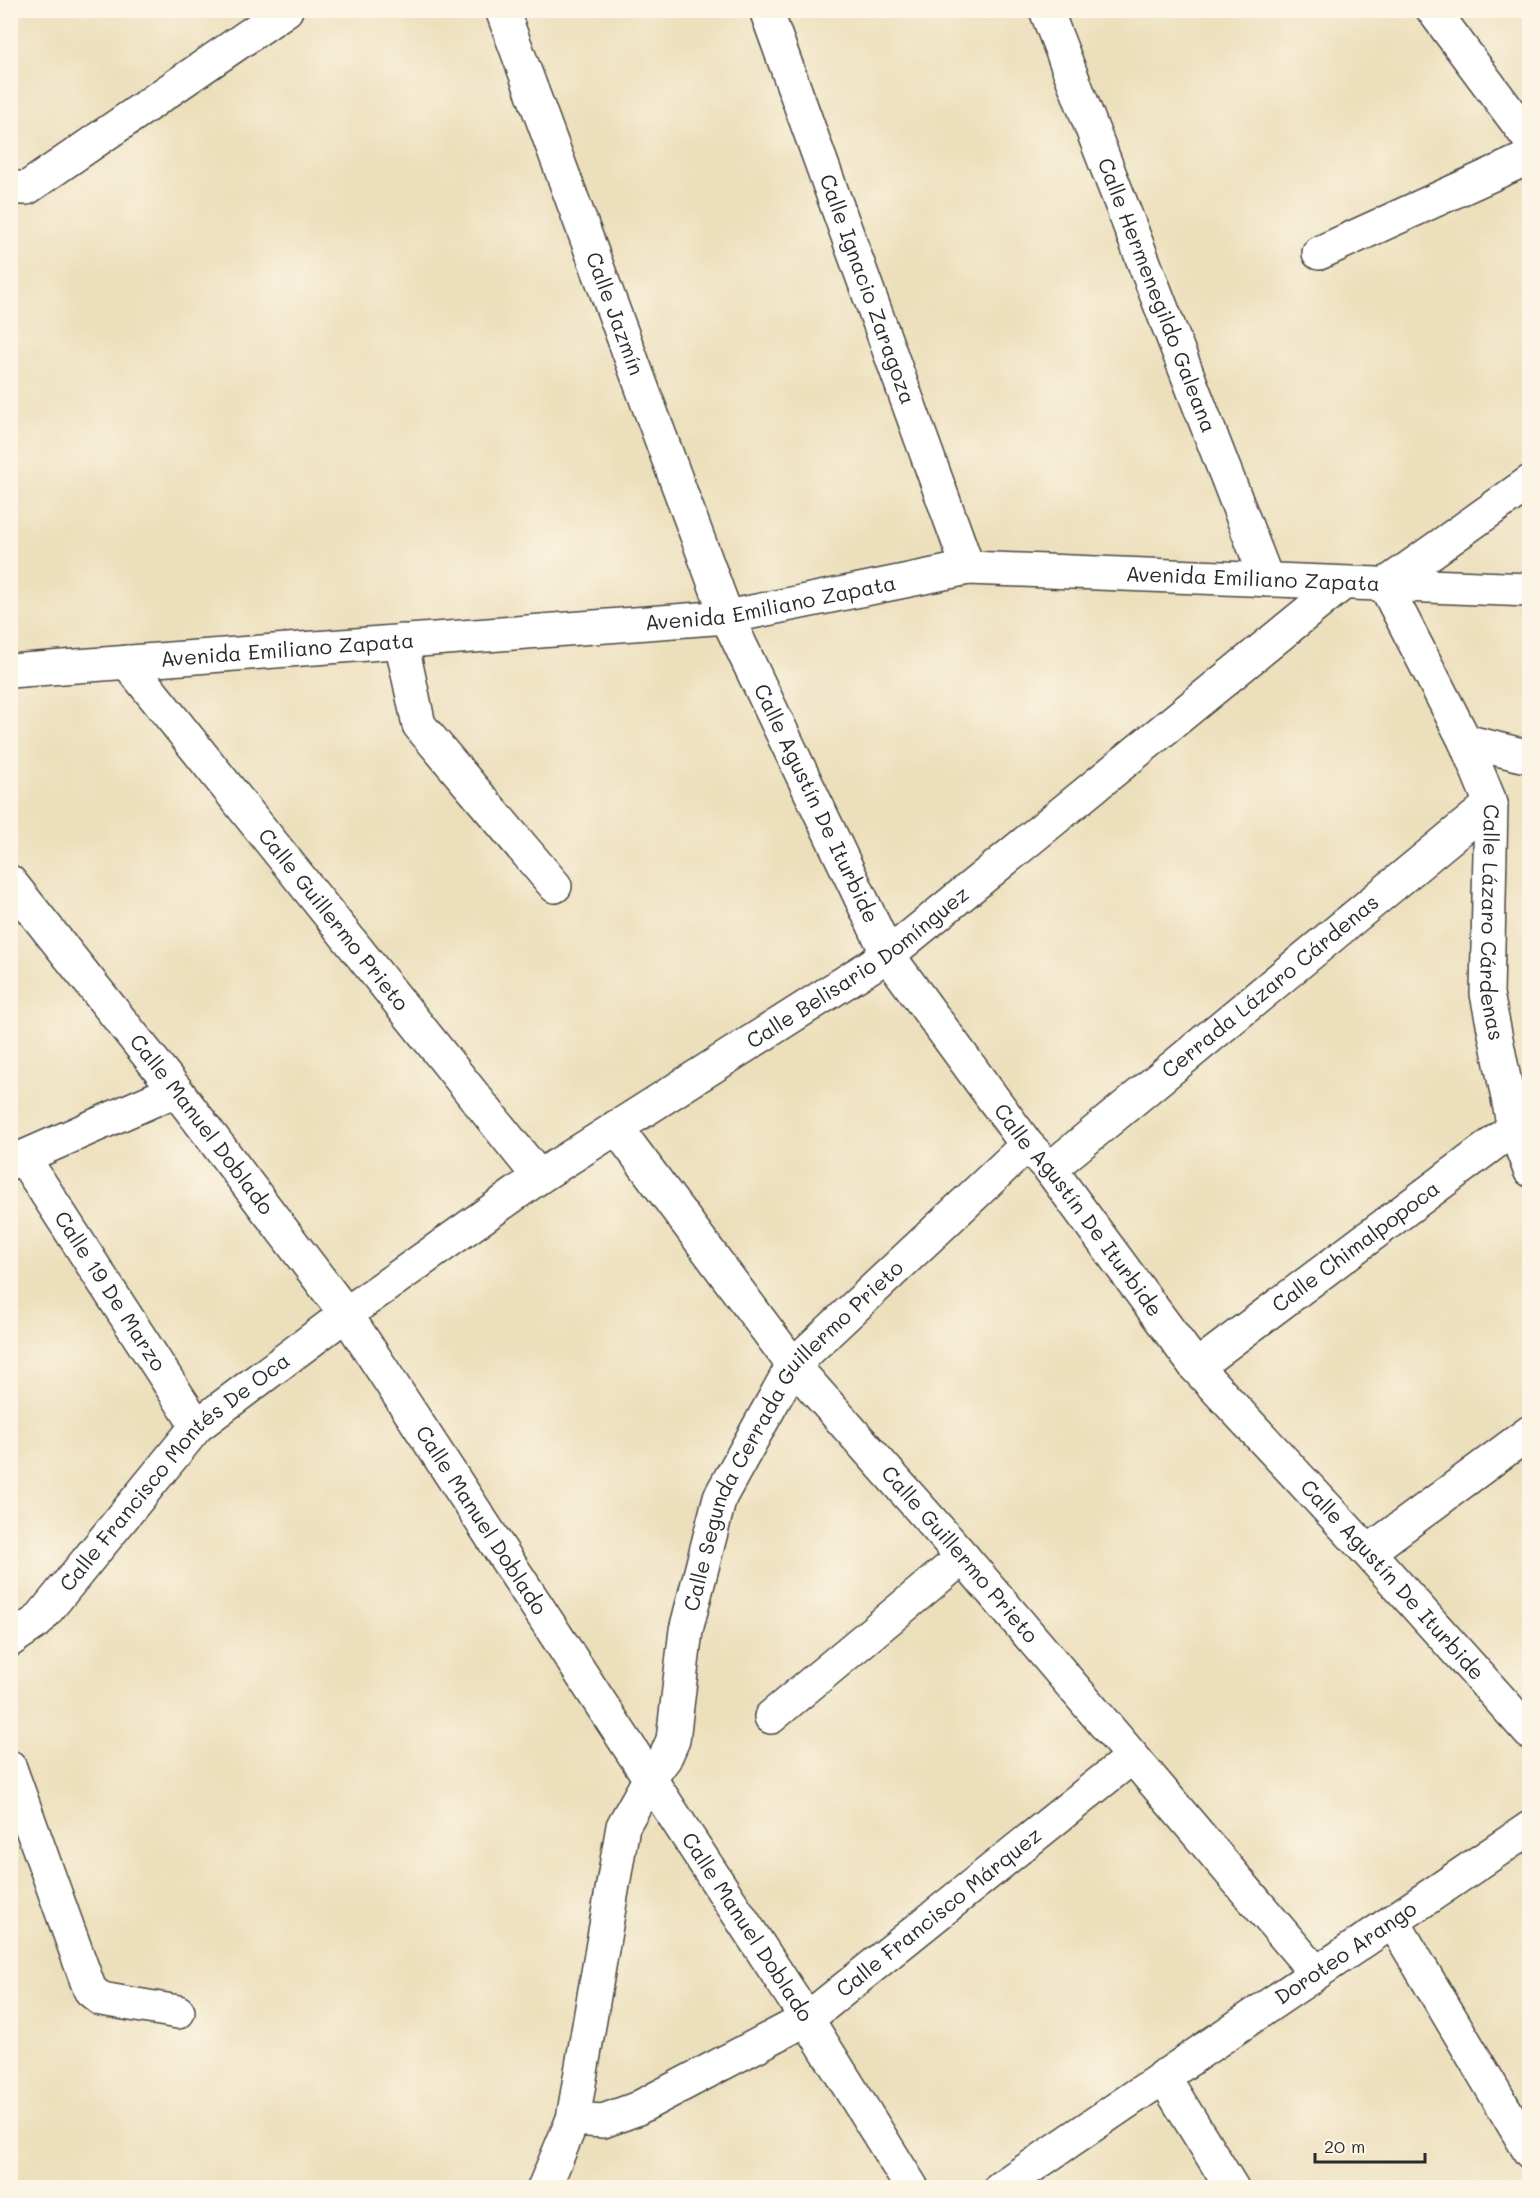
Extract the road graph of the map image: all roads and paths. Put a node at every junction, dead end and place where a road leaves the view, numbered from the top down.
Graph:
1 (286, 10) edge
2 (502, 10) edge
3 (766, 10) edge
4 (1046, 10) edge
5 (1433, 10) edge
6 (1530, 140) edge
7 (1530, 157) edge
8 (10, 186) edge
9 (1319, 253) dead end
10 (1530, 482) edge
11 (968, 568) junction
12 (1267, 580) junction
13 (1341, 584) junction
14 (1385, 585) junction
15 (1530, 590) edge
16 (727, 617) junction
17 (401, 641) junction
18 (128, 662) junction
19 (10, 671) edge
20 (1465, 741) junction
21 (1530, 757) edge
22 (1491, 804) junction
23 (10, 882) edge
24 (555, 886) dead end
25 (888, 955) junction
26 (176, 1090) junction
27 (616, 1127) junction
28 (1514, 1128) junction
29 (1028, 1145) junction
30 (17, 1160) edge
31 (1050, 1169) junction
32 (1530, 1170) edge
33 (539, 1177) junction
34 (346, 1314) junction
35 (793, 1365) junction
36 (1196, 1367) junction
37 (197, 1426) junction
38 (1530, 1432) edge
39 (1368, 1552) junction
40 (963, 1557) junction
41 (10, 1640) edge
42 (771, 1717) dead end
43 (1530, 1733) edge
44 (1132, 1757) junction
45 (10, 1768) edge
46 (650, 1778) junction
47 (1530, 1828) edge
48 (1394, 1923) junction
49 (1316, 1972) junction
50 (178, 2012) dead end
51 (807, 2019) junction
52 (1163, 2076) junction
53 (573, 2119) junction
54 (1530, 2152) edge
55 (544, 2187) edge
56 (912, 2187) edge
57 (1000, 2187) edge
58 (1232, 2187) edge

1 - 8 street
2 - 16 street, Calle Jazmín
3 - 11 street, Calle Ignacio Zaragoza
4 - 12 street, Calle Hermenegildo Galeana
5 - 6 street
7 - 9 street
10 - 14 street
11 - 12 street, Avenida Emiliano Zapata
11 - 16 street, Avenida Emiliano Zapata
12 - 13 street, Avenida Emiliano Zapata
13 - 14 street, Avenida Emiliano Zapata
13 - 25 street, Calle Belisario Domínguez
14 - 15 street, Avenida Emiliano Zapata
14 - 20 street, Calle Lázaro Cárdenas
16 - 17 street, Avenida Emiliano Zapata
16 - 25 street, Calle Agustín De Iturbide
17 - 18 street, Avenida Emiliano Zapata
17 - 24 street
18 - 19 street, Avenida Emiliano Zapata
18 - 33 street, Calle Guillermo Prieto
20 - 21 street
20 - 22 street, Calle Lázaro Cárdenas
22 - 28 street, Calle Lázaro Cárdenas
22 - 31 street, Cerrada Lázaro Cárdenas
23 - 26 street, Calle Manuel Doblado
25 - 27 street, Calle Belisario Domínguez
25 - 29 street, Calle Agustín De Iturbide
26 - 30 street
26 - 34 street, Calle Manuel Doblado
27 - 33 street, Calle Belisario Domínguez
27 - 35 street, Calle Guillermo Prieto
28 - 32 street, Calle Lázaro Cárdenas
28 - 36 street, Calle Chimalpopoca
29 - 31 street, Calle Agustín De Iturbide
29 - 35 street, Calle Segunda Cerrada Guillermo Prieto
30 - 37 street, Calle 19 De Marzo
31 - 36 street, Calle Agustín De Iturbide
33 - 34 street, Calle Belisario Domínguez
34 - 37 street, Calle Francisco Montés De Oca
34 - 46 street, Calle Manuel Doblado
35 - 40 street, Calle Guillermo Prieto
35 - 46 street, Calle Segunda Cerrada Guillermo Prieto
36 - 39 street, Calle Agustín De Iturbide
37 - 41 street, Calle Francisco Montés De Oca
38 - 39 street
39 - 43 street, Calle Agustín De Iturbide
40 - 42 street
40 - 44 street, Calle Guillermo Prieto
44 - 49 street, Calle Guillermo Prieto
44 - 51 street, Calle Francisco Márquez
45 - 50 street
46 - 51 street, Calle Manuel Doblado
46 - 53 street, Calle Segunda Cerrada Guillermo Prieto
47 - 48 street, Doroteo Arango
48 - 49 street, Doroteo Arango
48 - 54 street
49 - 52 street, Doroteo Arango
51 - 53 street, Calle Francisco Márquez
51 - 56 street, Calle Manuel Doblado
52 - 57 street, Doroteo Arango
52 - 58 street
53 - 55 street, Calle Segunda Cerrada Guillermo Prieto

